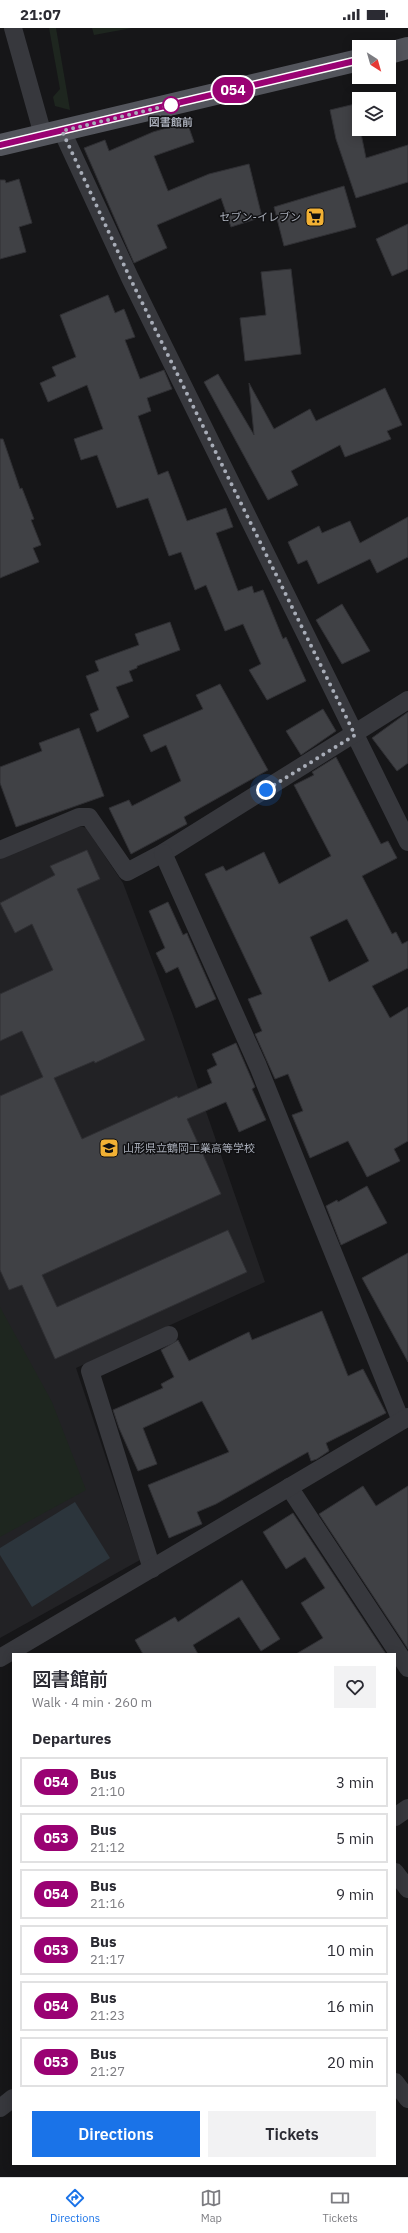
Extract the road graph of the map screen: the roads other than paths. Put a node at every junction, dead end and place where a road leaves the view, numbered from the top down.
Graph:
1 (13, 28) edge
2 (408, 48) edge
3 (396, 51) edge
4 (352, 62) edge
5 (52, 133) junction
6 (0, 145) edge
7 (408, 700) edge
8 (355, 735) junction
9 (408, 842) edge
10 (0, 850) edge
11 (163, 853) junction
12 (169, 1335) dead end
13 (405, 1419) edge
14 (289, 1487) junction
15 (152, 1569) junction
16 (0, 1658) edge
17 (408, 1668) edge
18 (408, 1808) edge
19 (396, 1816) edge
20 (396, 1873) edge
21 (408, 1889) edge
22 (396, 2083) edge
23 (12, 2099) edge
24 (408, 2099) edge
25 (0, 2108) edge

1 - 5 street
2 - 3 main road
4 - 5 main road
5 - 6 main road
5 - 8 street
7 - 8 street
8 - 9 street
8 - 11 street
10 - 11 street
11 - 13 street
12 - 15 street
13 - 14 street
14 - 15 street
14 - 17 street
15 - 16 street
18 - 19 street
20 - 21 street
22 - 24 street
23 - 25 street

